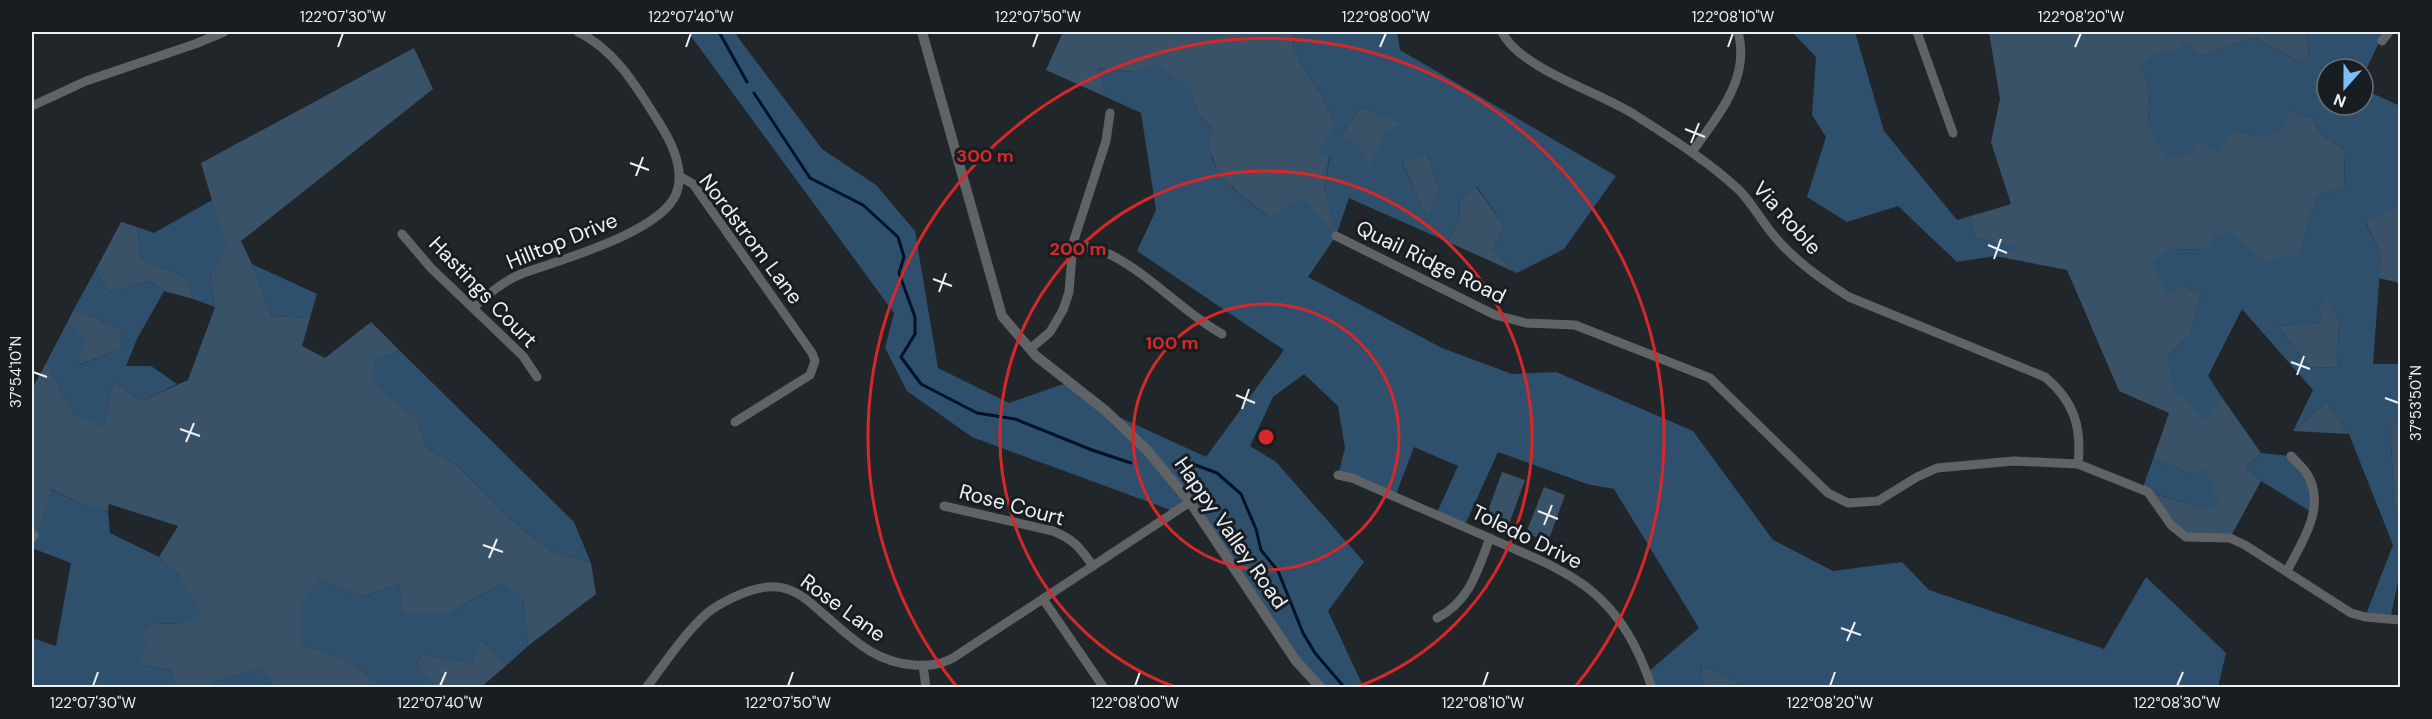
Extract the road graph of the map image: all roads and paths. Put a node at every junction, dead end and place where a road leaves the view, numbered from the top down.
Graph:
1 (224, 32) edge
2 (578, 32) edge
3 (922, 32) edge
4 (1502, 32) edge
5 (1738, 32) edge
6 (1917, 32) edge
7 (2389, 32) edge
8 (2382, 41) dead end
9 (32, 106) edge
10 (1110, 113) dead end
11 (1953, 133) dead end
12 (1692, 153) junction
13 (679, 176) junction
14 (402, 234) dead end
15 (1336, 236) dead end
16 (1073, 243) junction
17 (473, 308) junction
18 (1222, 334) dead end
19 (1030, 349) junction
20 (537, 377) dead end
21 (735, 422) dead end
22 (2291, 456) dead end
23 (2078, 464) junction
24 (1338, 475) dead end
25 (1190, 502) junction
26 (944, 506) dead end
27 (1490, 538) junction
28 (1093, 566) junction
29 (2287, 571) junction
30 (1043, 599) junction
31 (1437, 618) dead end
32 (2400, 620) edge
33 (923, 665) junction
34 (646, 687) edge
35 (926, 687) edge
36 (1104, 687) edge
37 (1321, 687) edge
38 (1652, 687) edge

1 - 9 street
2 - 13 street, Nordstrom Lane
3 - 19 street, Happy Valley Road
4 - 12 street, Via Roble
5 - 12 street
6 - 11 street
7 - 8 street
10 - 16 street
12 - 23 street, Via Roble
13 - 17 street, Hilltop Drive
13 - 21 street, Nordstrom Lane
14 - 17 street, Hastings Court
15 - 23 street, Quail Ridge Road
16 - 18 street
16 - 19 street
17 - 20 street, Hastings Court
19 - 25 street, Happy Valley Road
22 - 29 street
23 - 29 street, Quail Ridge Road
24 - 27 street, Toledo Drive
25 - 28 street, Rose Lane
25 - 37 street, Happy Valley Road
26 - 28 street, Rose Court
27 - 31 street
27 - 38 street, Toledo Drive
28 - 30 street, Rose Lane
29 - 32 street, Quail Ridge Road
30 - 33 street, Rose Lane
30 - 36 street
33 - 34 street, Rose Lane
33 - 35 street

